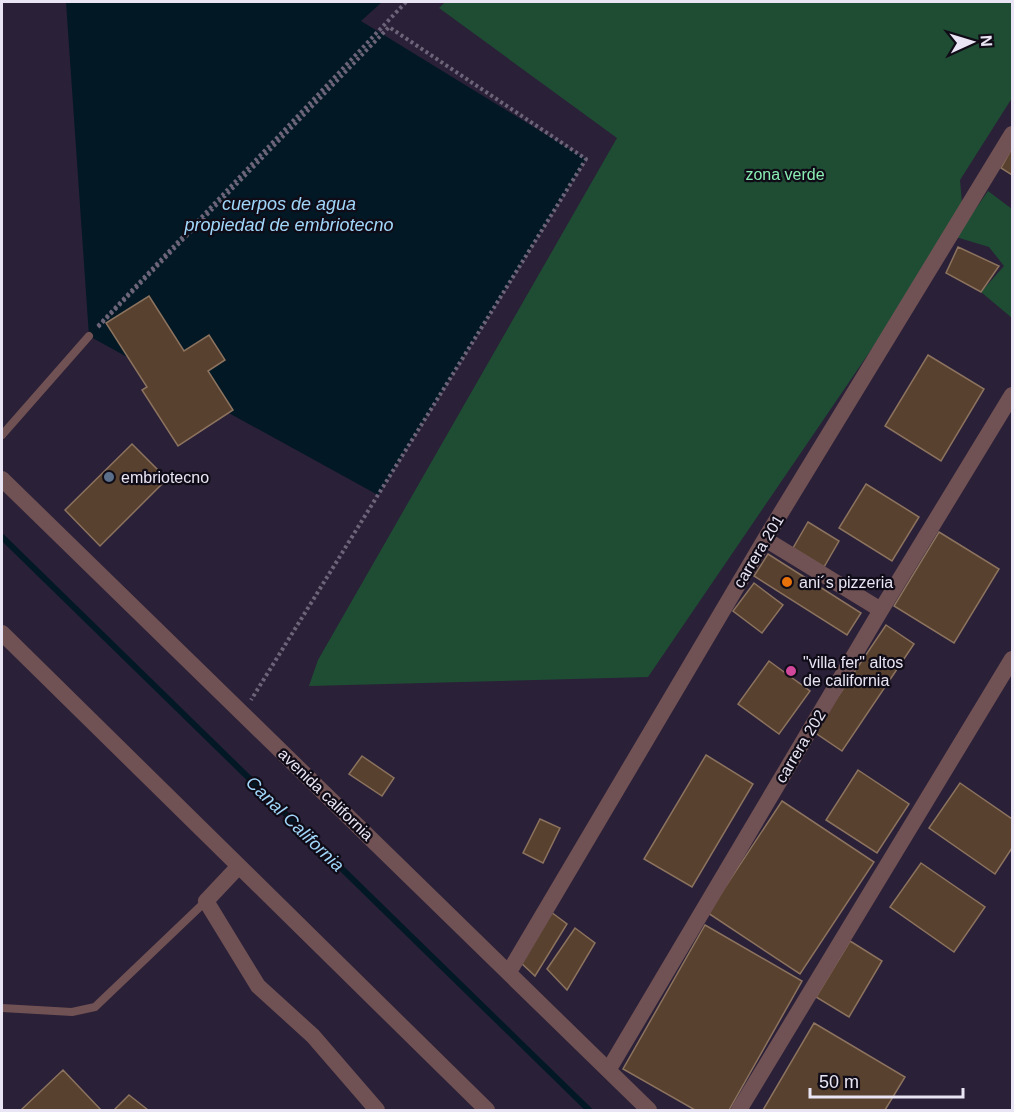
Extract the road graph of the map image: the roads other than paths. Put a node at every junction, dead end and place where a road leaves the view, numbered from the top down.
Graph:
1 (1012, 134) edge
2 (89, 336) road end
3 (1012, 395) edge
4 (2, 435) edge
5 (2, 479) edge
6 (765, 539) junction
7 (881, 610) junction
8 (2, 633) edge
9 (1012, 659) edge
10 (239, 866) junction
11 (206, 900) junction
12 (509, 972) junction
13 (2, 1008) edge
14 (609, 1069) junction
15 (377, 1110) edge
16 (487, 1110) edge
17 (649, 1110) edge
18 (739, 1110) edge

1 - 6 street, carrera 201
2 - 4 lane
3 - 7 street, carrera 202
5 - 12 street, avenida california
6 - 7 street
6 - 12 street, carrera 201
7 - 14 street, carrera 202
8 - 10 street
9 - 18 street
10 - 11 street
10 - 16 street
11 - 13 lane
11 - 15 street
12 - 14 street, avenida california
14 - 17 street, avenida california

